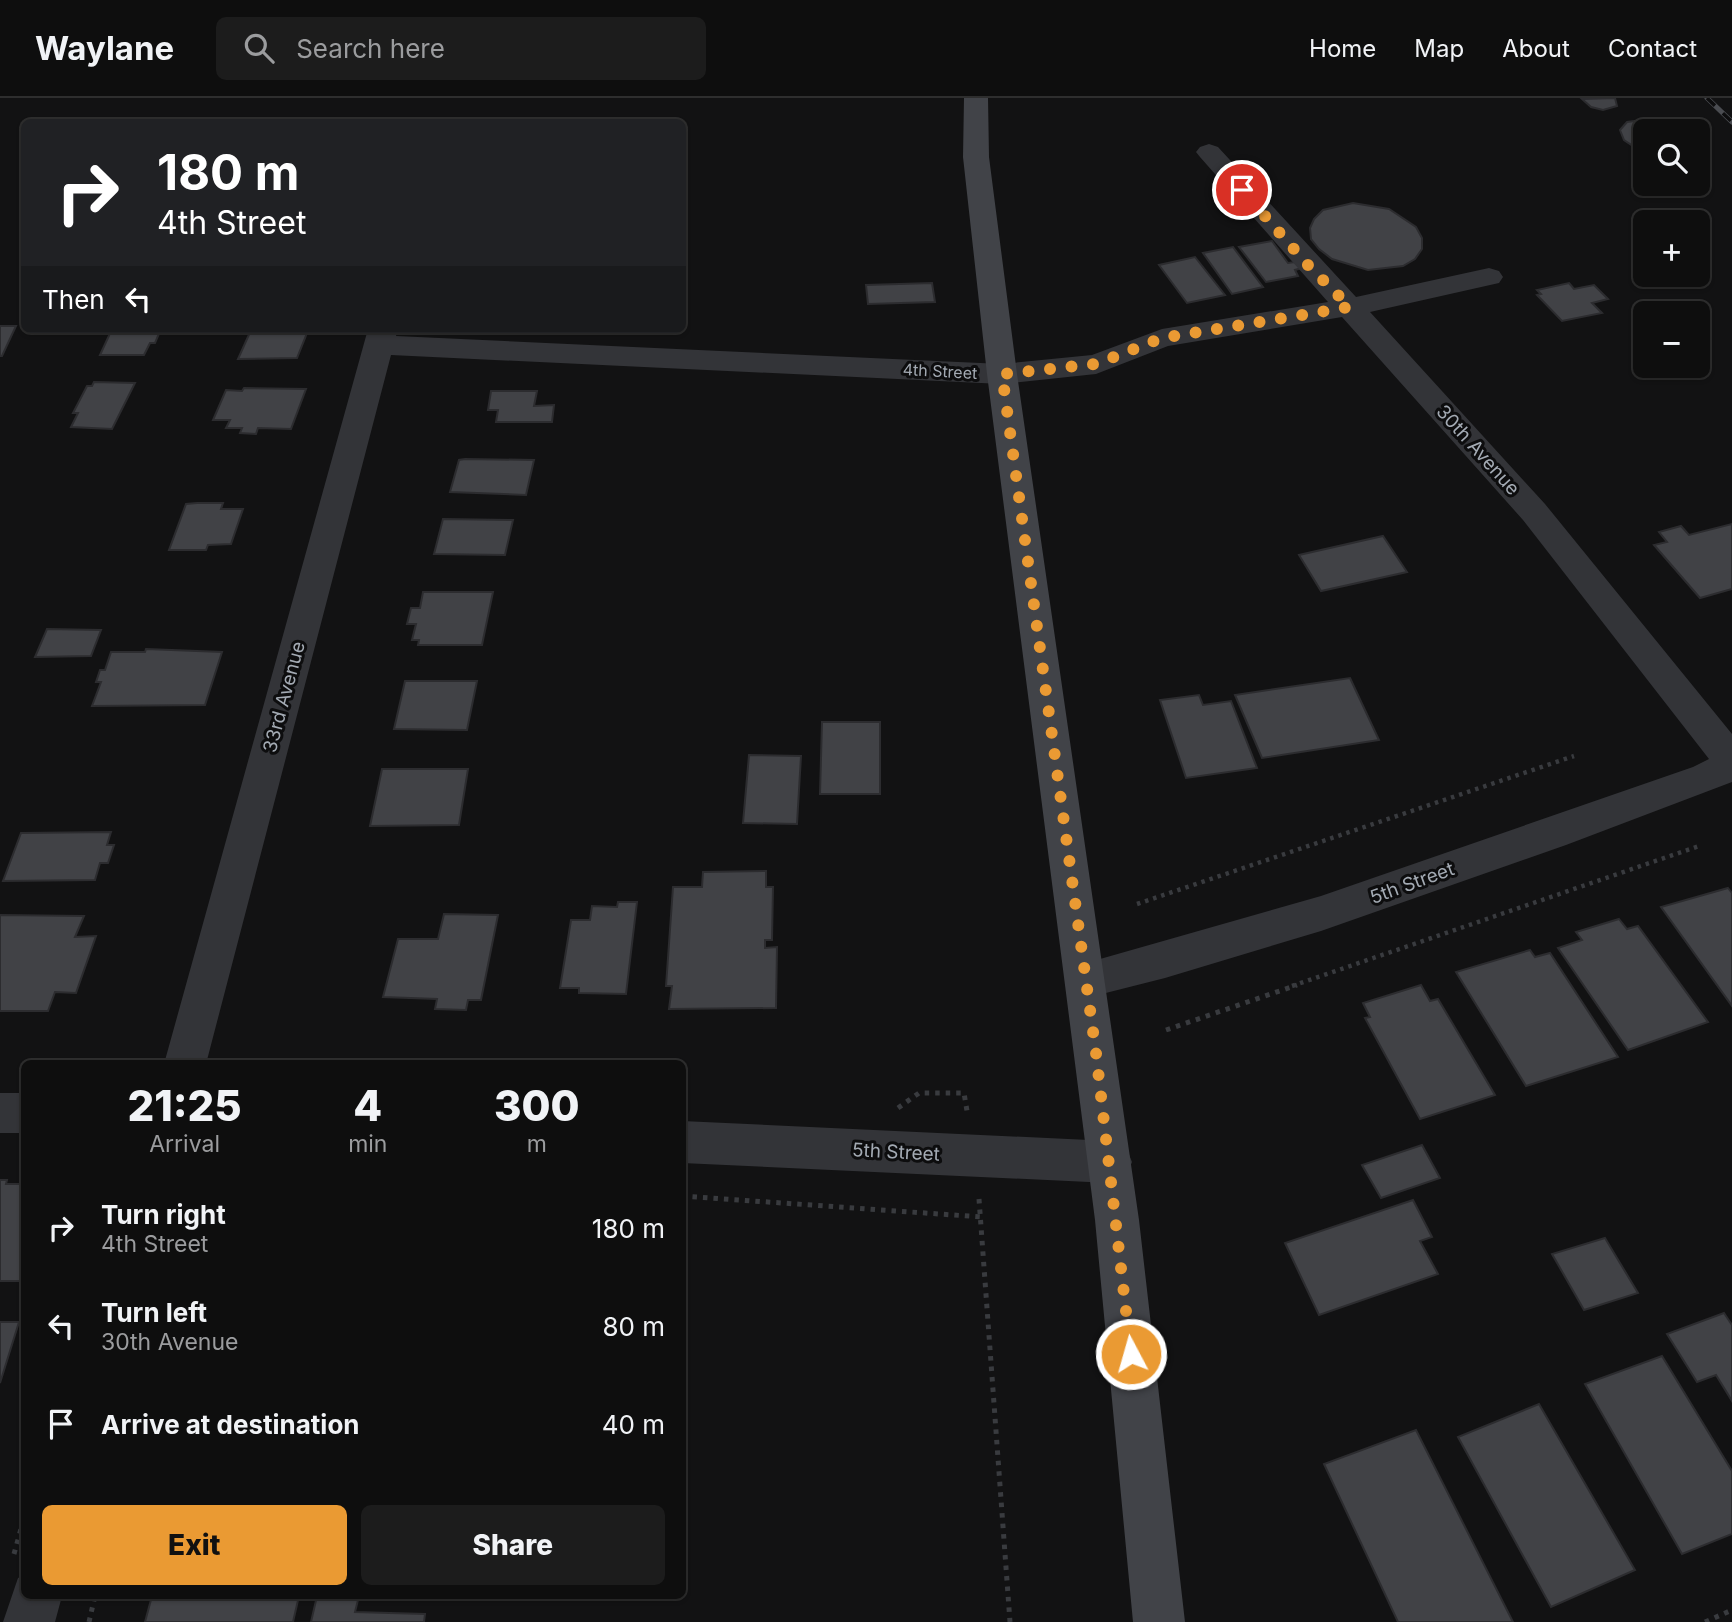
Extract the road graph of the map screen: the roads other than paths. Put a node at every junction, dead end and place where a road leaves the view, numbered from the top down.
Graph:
1 (976, 98) edge
2 (1209, 152) dead end
3 (1489, 277) dead end
4 (1350, 307) junction
5 (381, 337) edge
6 (1002, 374) junction
7 (1732, 763) edge
8 (1086, 980) junction
9 (186, 1060) edge
10 (0, 1112) edge
11 (21, 1113) edge
12 (686, 1142) edge
13 (1110, 1162) junction
14 (35, 1599) edge
15 (29, 1622) edge
16 (1159, 1622) edge

1 - 6 main road
2 - 4 street, 30th Avenue
3 - 4 street, 4th Street
4 - 6 street, 4th Street
4 - 7 street, 30th Avenue
5 - 6 street, 4th Street
5 - 9 street, 33rd Avenue
6 - 8 main road
7 - 8 street, 5th Street
8 - 13 main road
10 - 11 street
12 - 13 street, 5th Street
13 - 16 main road
14 - 15 street

